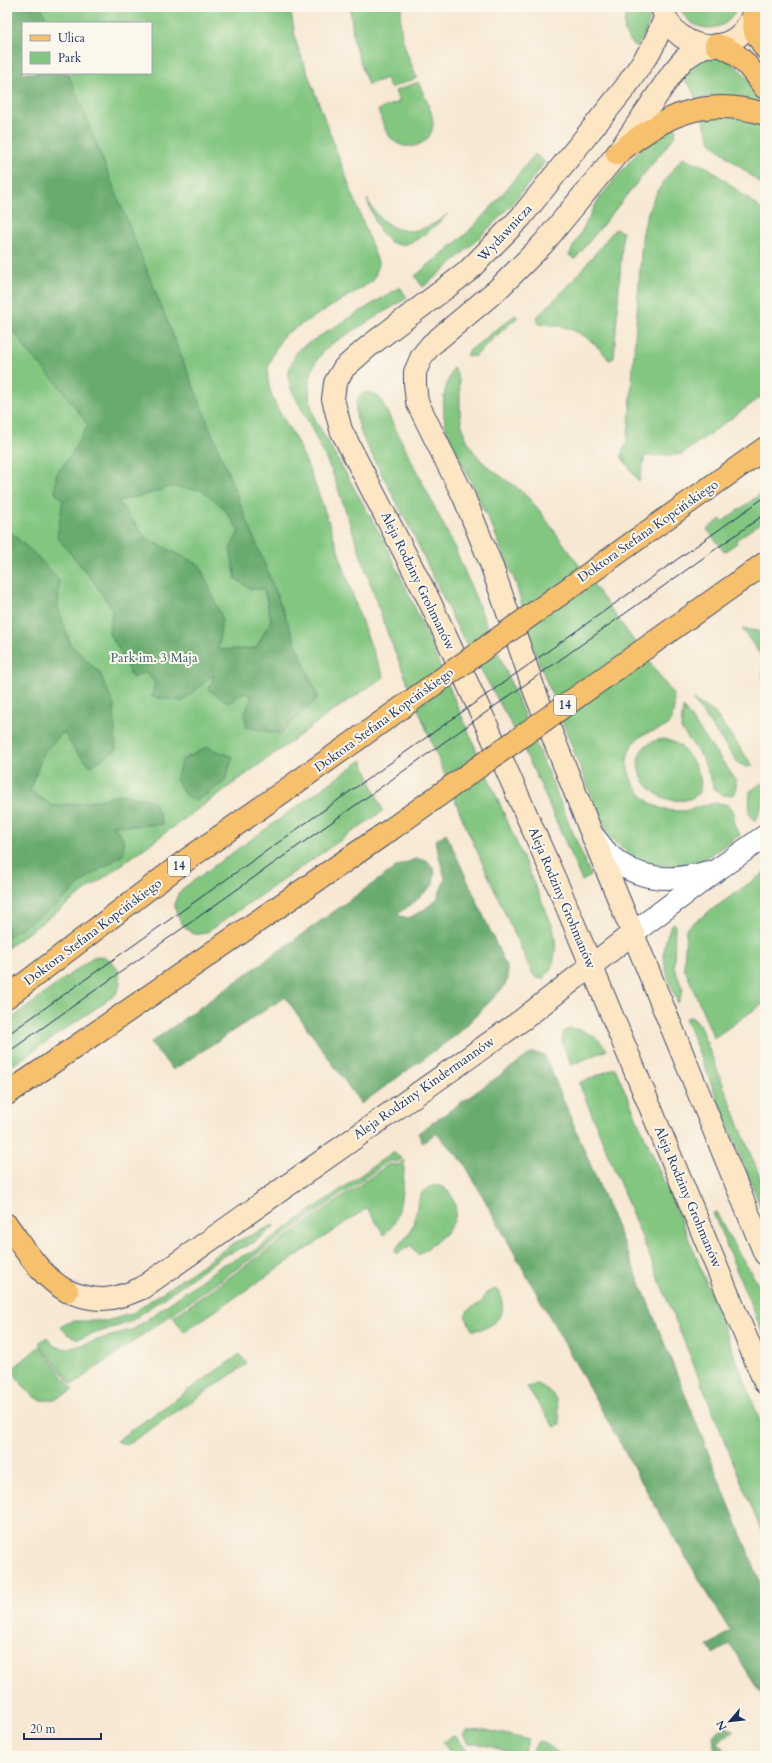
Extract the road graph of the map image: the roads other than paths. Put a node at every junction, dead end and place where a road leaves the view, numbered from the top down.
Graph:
1 (754, 11) edge
2 (663, 12) edge
3 (710, 46) junction
4 (765, 48) edge
5 (765, 88) edge
6 (765, 114) edge
7 (617, 154) junction
8 (338, 423) joint
9 (765, 448) edge
10 (765, 562) edge
11 (591, 832) junction
12 (765, 836) edge
13 (717, 870) junction
14 (633, 933) junction
15 (592, 966) junction
16 (7, 997) edge
17 (7, 1094) edge
18 (7, 1225) edge
19 (765, 1254) edge
20 (765, 1383) edge

1 - 3 main road
1 - 4 main road
2 - 3 main road
2 - 8 main road, Wydawnicza
3 - 5 main road
3 - 7 main road
6 - 7 main road
7 - 11 main road
8 - 15 main road, Aleja Rodziny Grohmanów
9 - 16 main road, Doktora Stefana Kopcińskiego / 14, bridge
10 - 17 main road, 14, bridge
11 - 13 street
11 - 14 main road
12 - 13 street, Aleja Rodziny Kindermannów
13 - 14 street, Aleja Rodziny Kindermannów
14 - 15 main road, Aleja Rodziny Kindermannów
14 - 19 main road
15 - 18 main road, Aleja Rodziny Kindermannów
15 - 20 main road, Aleja Rodziny Grohmanów

